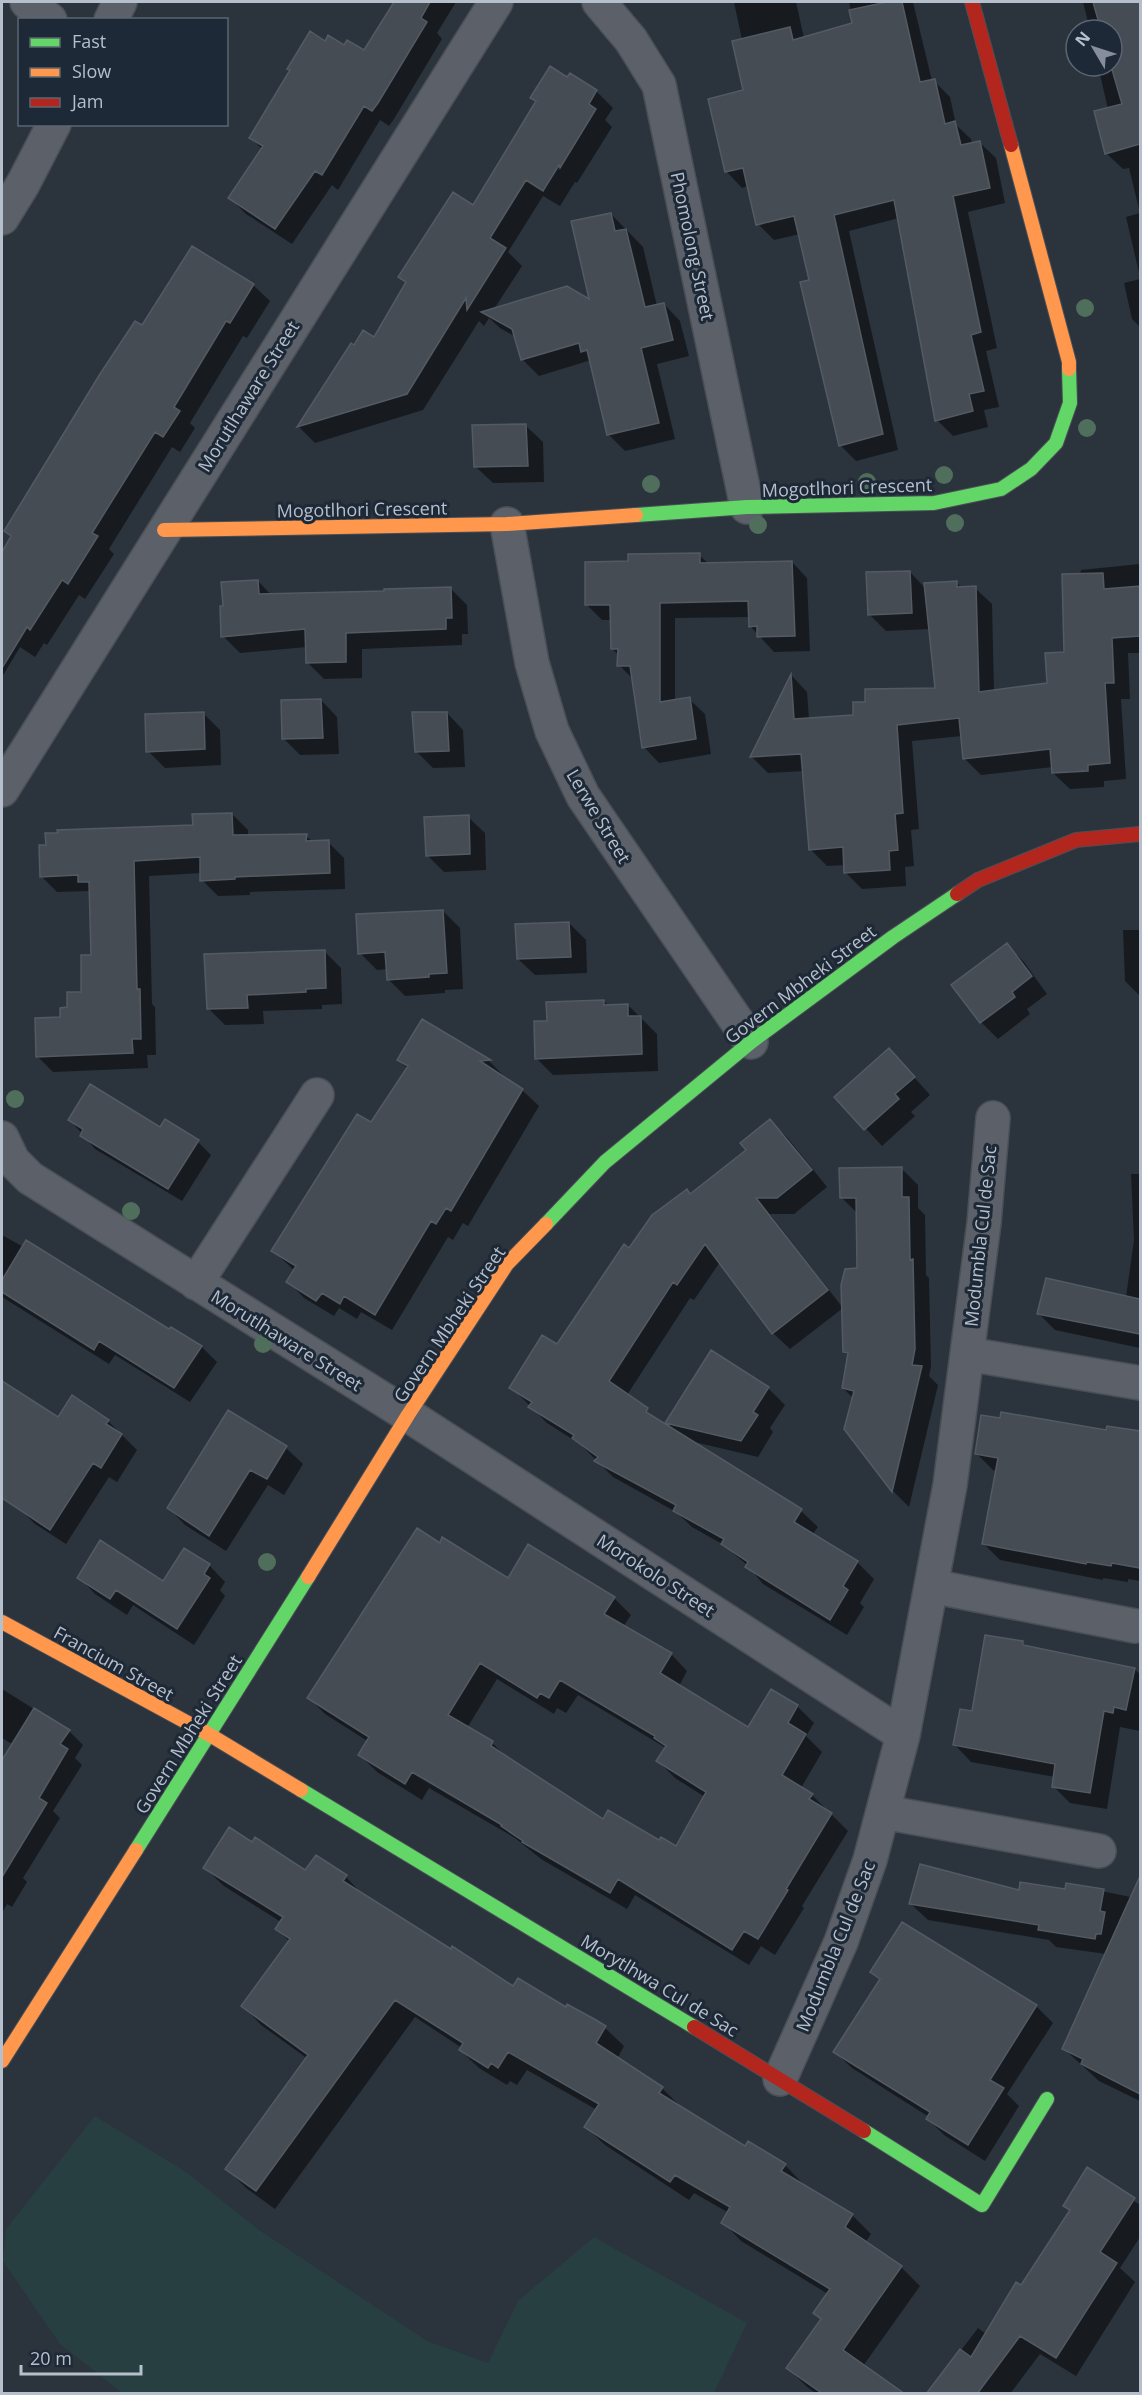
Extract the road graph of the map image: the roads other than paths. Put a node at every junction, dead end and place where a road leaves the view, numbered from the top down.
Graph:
1 (27, 2) edge
2 (120, 2) edge
3 (496, 2) edge
4 (599, 2) edge
5 (972, 2) edge
6 (47, 18) edge
7 (112, 18) edge
8 (53, 126) edge
9 (2, 218) edge
10 (747, 507) junction
11 (507, 524) junction
12 (164, 530) junction
13 (2, 790) edge
14 (1140, 834) edge
15 (751, 1042) junction
16 (317, 1095) dead end
17 (993, 1118) dead end
18 (2, 1138) edge
19 (196, 1283) junction
20 (967, 1354) junction
21 (1140, 1383) edge
22 (408, 1415) junction
23 (931, 1586) junction
24 (2, 1622) edge
25 (1135, 1626) dead end
26 (210, 1735) junction
27 (903, 1735) junction
28 (883, 1812) junction
29 (1099, 1851) dead end
30 (2, 2061) edge
31 (780, 2079) junction
32 (1047, 2099) dead end

1 - 6 street
2 - 7 street
3 - 12 street, Morutlhaware Street
4 - 10 street, Phomolong Street
5 - 10 street, Mogotlhori Crescent
8 - 9 street
10 - 11 street, Mogotlhori Crescent
11 - 12 street, Mogotlhori Crescent
11 - 15 street, Lerwe Street
12 - 13 street, Morutlhaware Street
14 - 15 street, Govern Mbheki Street
15 - 22 street, Govern Mbheki Street
16 - 19 street, Morutlhaware Street
17 - 20 street, Modumbla Cul de Sac
18 - 19 street, Morutlhaware Street
19 - 22 street, Morutlhaware Street
20 - 21 street
20 - 23 street, Modumbla Cul de Sac
22 - 26 street, Govern Mbheki Street
22 - 27 street, Morokolo Street
23 - 25 street
23 - 27 street, Modumbla Cul de Sac
24 - 26 street, Francium Street
26 - 30 street, Govern Mbheki Street
26 - 31 street, Morytlhwa Cul de Sac
27 - 28 street, Modumbla Cul de Sac
28 - 29 street
28 - 31 street, Modumbla Cul de Sac
31 - 32 street, Morytlhwa Cul de Sac

